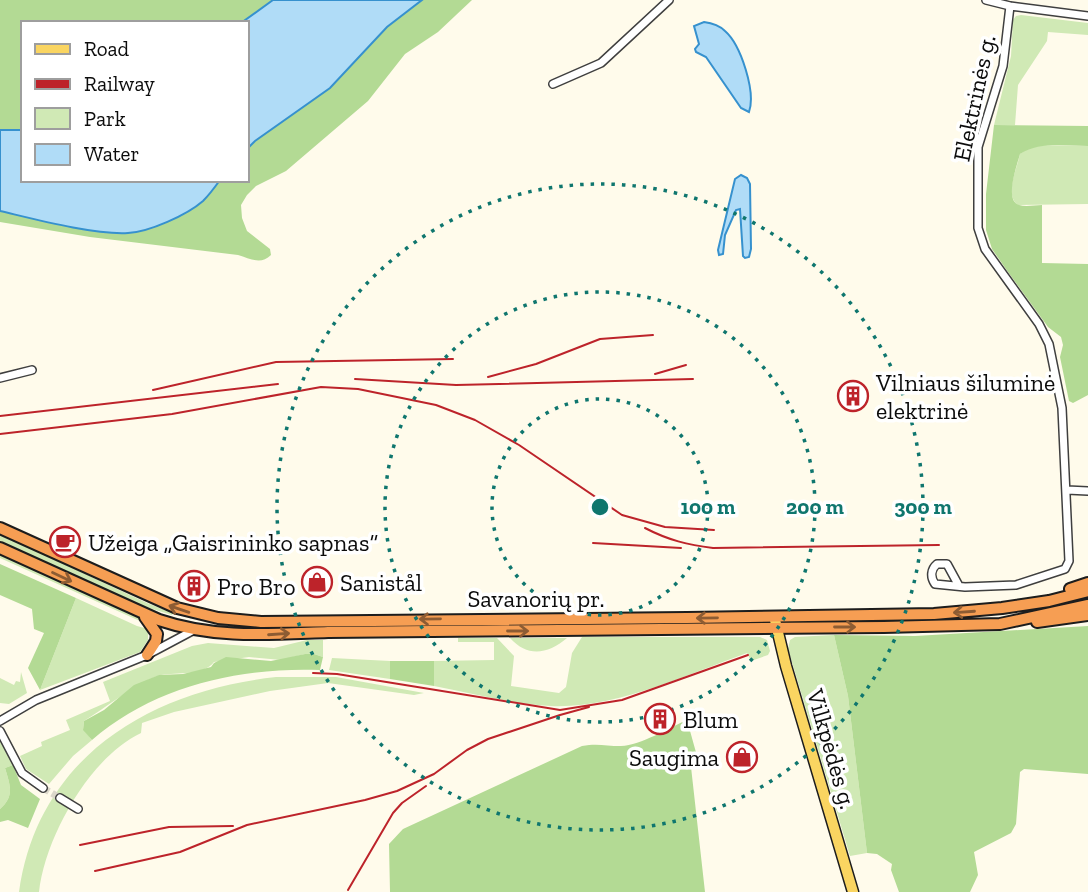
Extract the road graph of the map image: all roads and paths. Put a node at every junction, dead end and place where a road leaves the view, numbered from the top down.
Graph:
1 (669, 0) edge
2 (986, 0) edge
3 (1010, 6) junction
4 (1088, 16) edge
5 (553, 84) dead end
6 (32, 370) dead end
7 (0, 378) edge
8 (1067, 490) junction
9 (1088, 491) edge
10 (0, 528) edge
11 (0, 548) edge
12 (1088, 583) edge
13 (959, 586) dead end
14 (1088, 591) edge
15 (1031, 604) junction
16 (1088, 605) edge
17 (140, 613) junction
18 (204, 615) junction
19 (1088, 615) edge
20 (776, 622) junction
21 (1000, 624) junction
22 (194, 630) junction
23 (147, 655) junction
24 (0, 710) edge
25 (10, 713) junction
26 (0, 721) edge
27 (0, 731) edge
28 (43, 788) tunnel mouth
29 (60, 798) tunnel mouth
30 (78, 809) dead end
31 (853, 892) edge

1 - 5 street
2 - 3 street
3 - 4 street
3 - 8 street, Elektrinės g.
6 - 7 street
8 - 9 street
8 - 13 street, Elektrinės g.
18 -> 10 highway, Savanorių pr.
11 -> 17 highway, Savanorių pr.
12 - 15 highway
14 - 15 highway, Savanorių pr.
15 -> 20 highway, Savanorių pr.
16 - 21 highway, Savanorių pr.
17 - 22 highway, Savanorių pr.
17 - 23 highway
20 -> 18 highway, Savanorių pr.
18 - 22 highway
19 - 21 highway
20 -> 21 highway, Savanorių pr.
22 -> 20 highway, Savanorių pr.
20 - 31 main road, Vilkpėdės g.
22 - 23 street
23 - 25 street
24 - 25 street
25 - 26 street
27 - 28 street
29 - 30 street

